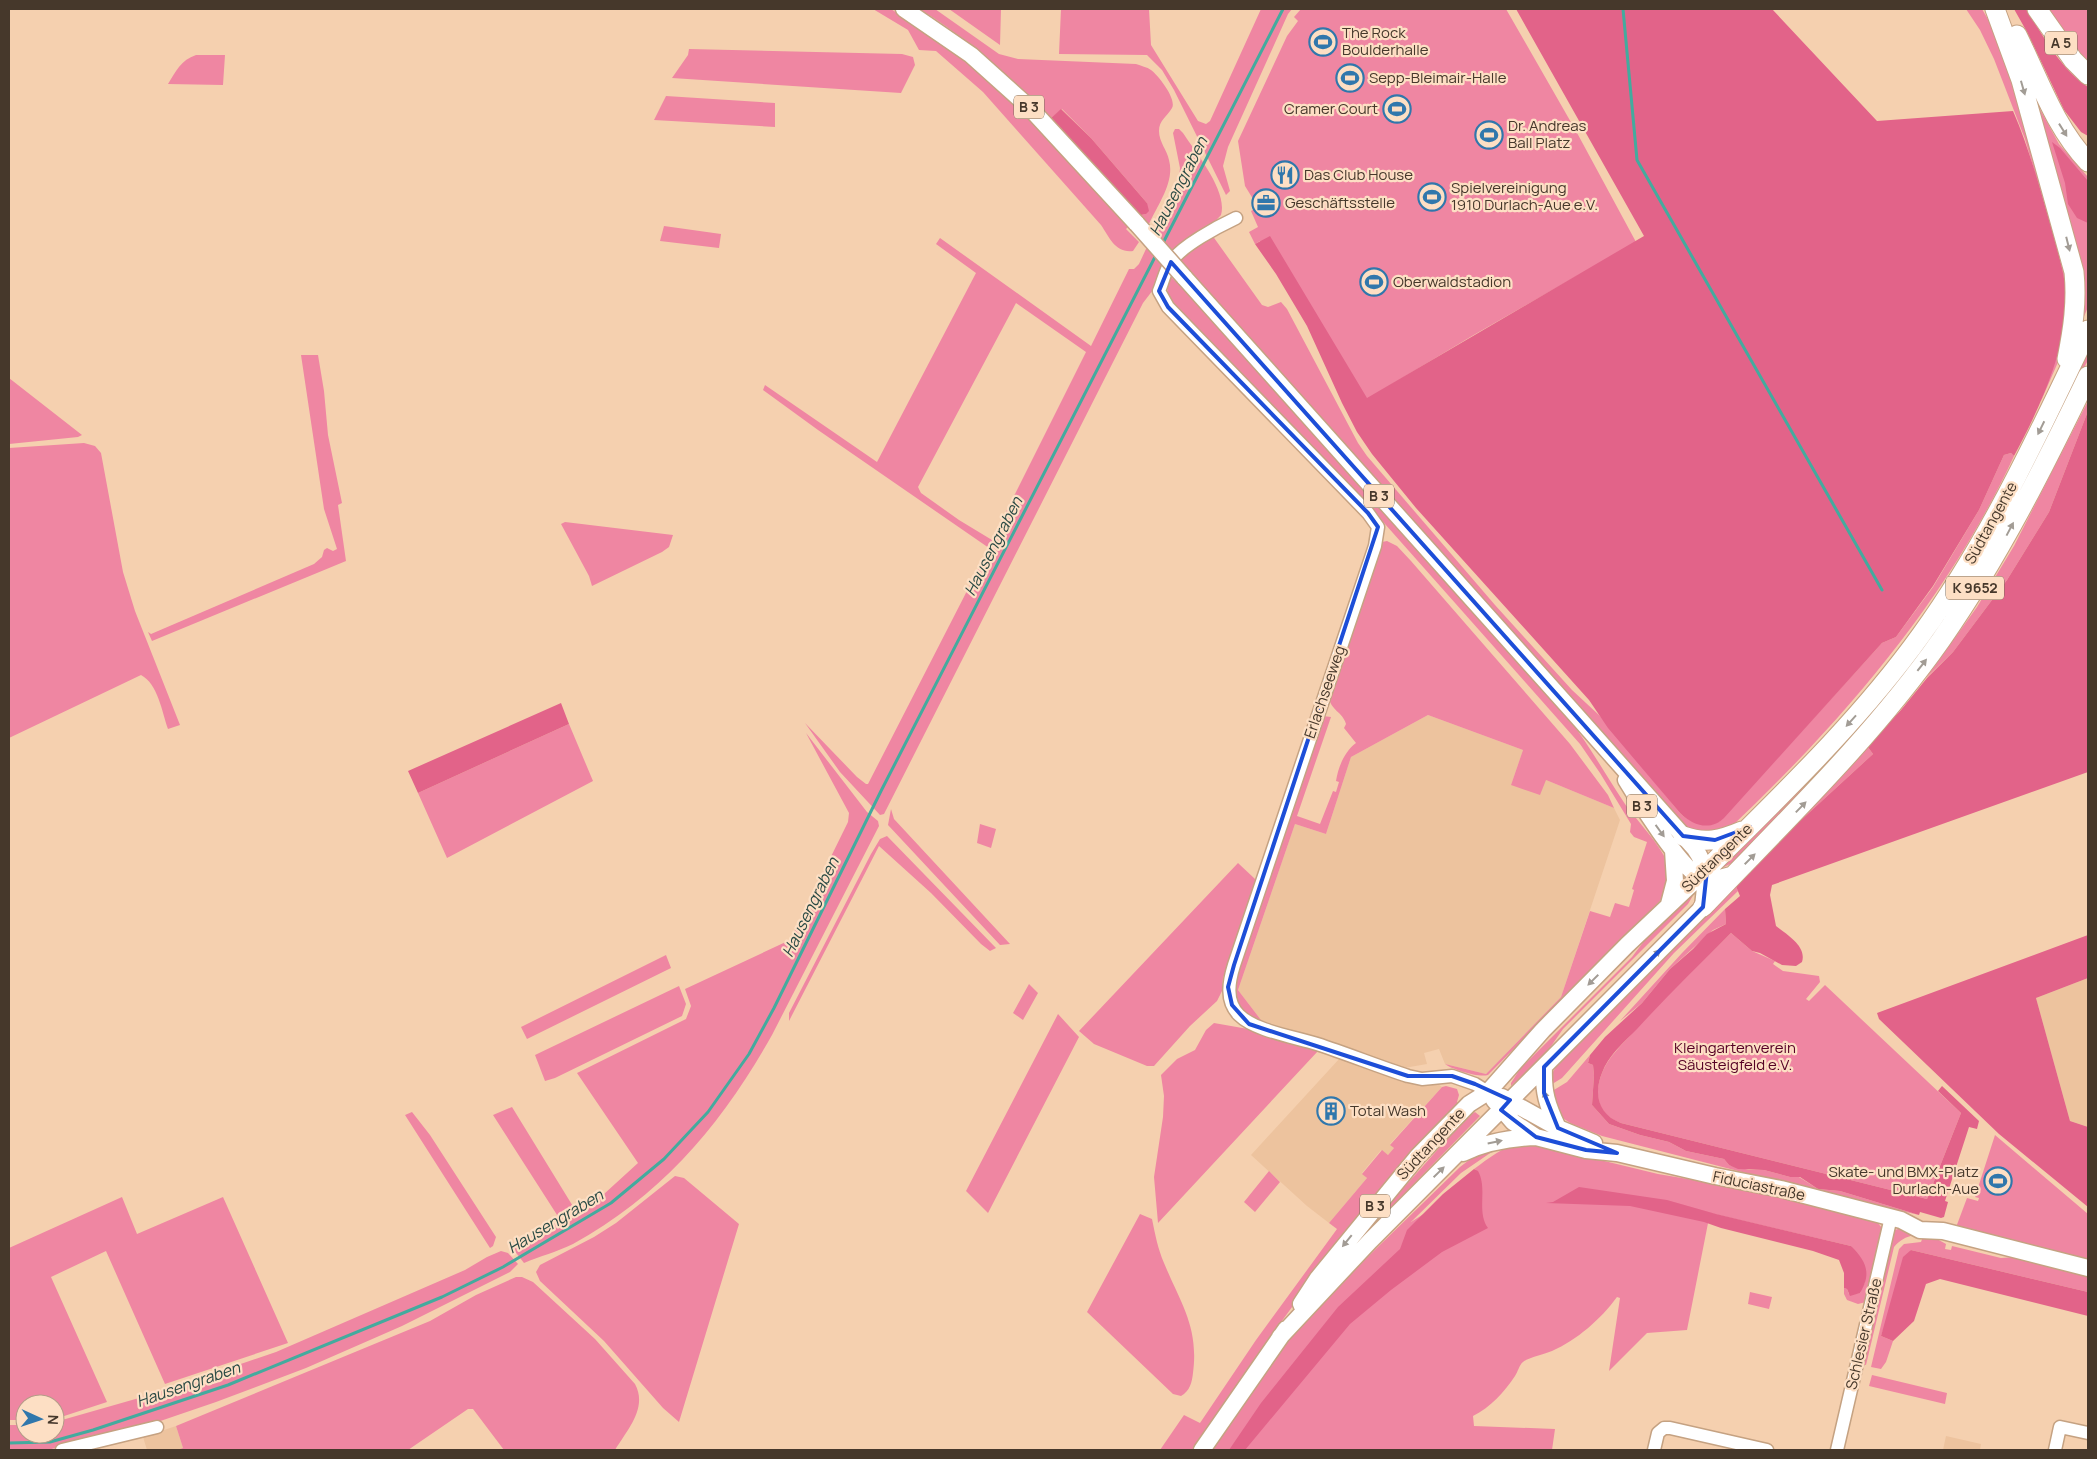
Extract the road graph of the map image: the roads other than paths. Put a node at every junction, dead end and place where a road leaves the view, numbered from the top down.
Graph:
1 (904, 9) edge
2 (1995, 9) edge
3 (2001, 9) edge
4 (2037, 9) edge
5 (2088, 75) edge
6 (2088, 162) edge
7 (1236, 218) dead end
8 (2088, 330) edge
9 (2088, 376) edge
10 (2062, 384) junction
11 (1750, 827) junction
12 (1678, 842) junction
13 (1704, 876) junction
14 (1733, 876) junction
15 (1668, 906) junction
16 (1703, 907) junction
17 (1544, 1067) junction
18 (1488, 1092) junction
19 (1505, 1105) junction
20 (1558, 1128) junction
21 (1536, 1137) junction
22 (1617, 1153) junction
23 (1456, 1156) junction
24 (1896, 1219) junction
25 (2088, 1268) edge
26 (1280, 1337) junction
27 (157, 1427) dead end
28 (2088, 1433) edge
29 (62, 1450) edge
30 (1202, 1450) edge
31 (1654, 1450) edge
32 (1767, 1450) edge
33 (1837, 1450) edge
34 (2054, 1450) edge

1 - 12 main road, B 3, bridge
2 -> 10 highway
3 -> 6 highway
4 - 5 highway, A 5
7 - 18 street, Erlachseeweg
8 - 10 highway, Südtangente
14 -> 9 highway, Südtangente / K 9652
10 -> 11 highway, Südtangente
11 - 12 highway
11 - 13 highway, Südtangente / B 3
12 - 13 main road, B 3
12 - 15 main road
13 - 14 highway
13 - 15 main road, Südtangente / B 3
13 - 16 main road
14 - 16 highway, Südtangente
15 -> 18 main road, Südtangente / B 3
17 -> 16 main road, Südtangente / B 3
17 - 19 main road, Südtangente / B 3
20 -> 17 main road
18 - 19 main road, Fiduciastraße
18 -> 26 main road, Südtangente / B 3
19 - 20 main road, Fiduciastraße
19 - 21 main road, Fiduciastraße
19 - 23 main road, Südtangente / B 3
20 - 22 main road, Fiduciastraße
21 - 22 main road, Fiduciastraße
23 -> 21 main road
22 - 24 main road, Fiduciastraße
26 -> 23 main road, Südtangente / B 3
24 - 25 main road, Fiduciastraße
24 - 33 street, Schlesier Straße
26 - 30 main road, Südtangente / B 3
27 - 29 street
28 - 34 street
31 - 32 street

